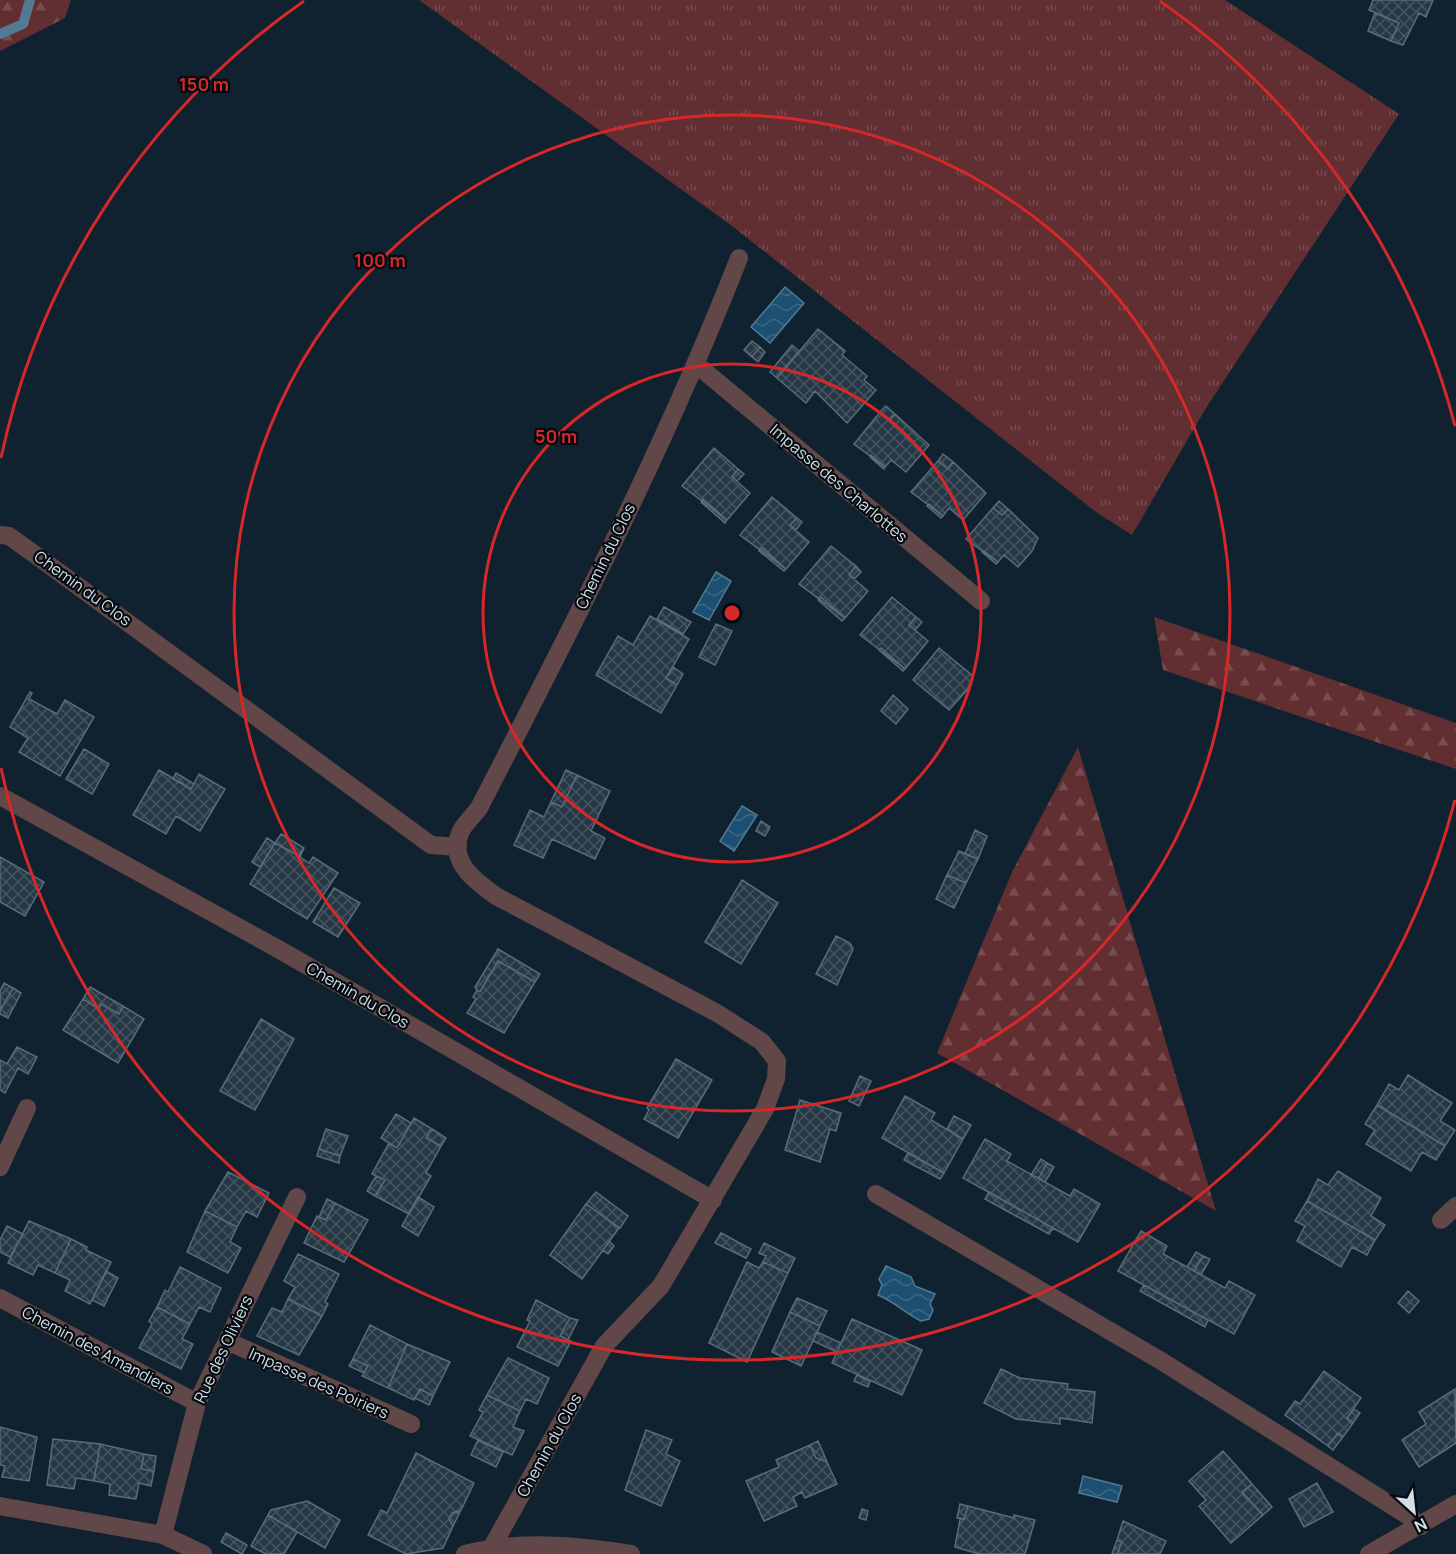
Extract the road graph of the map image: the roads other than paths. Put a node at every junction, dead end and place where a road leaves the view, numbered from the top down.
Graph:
1 (739, 258) dead end
2 (697, 365) junction
3 (0, 535) edge
4 (981, 601) dead end
5 (0, 796) edge
6 (458, 847) junction
7 (27, 1108) dead end
8 (0, 1167) edge
9 (876, 1194) dead end
10 (297, 1197) dead end
11 (713, 1200) junction
12 (1456, 1206) edge
13 (1440, 1220) dead end
14 (0, 1298) edge
15 (227, 1341) junction
16 (197, 1403) junction
17 (411, 1424) dead end
18 (1456, 1504) edge
19 (0, 1506) edge
20 (1421, 1526) junction
21 (163, 1535) junction
22 (492, 1547) junction
23 (203, 1554) edge
24 (465, 1554) edge
25 (631, 1554) edge
26 (1370, 1554) edge

1 - 2 street, Chemin du Clos
2 - 4 street, Impasse des Charlottes
2 - 6 street, Chemin du Clos
3 - 6 street, Chemin du Clos
5 - 11 street, Chemin du Clos
6 - 11 street, Chemin du Clos
7 - 8 street
9 - 20 street
10 - 15 street, Rue des Oliviers
11 - 22 street, Chemin du Clos
12 - 13 street
14 - 16 street, Chemin des Amandiers
15 - 16 street, Rue des Oliviers
15 - 17 street, Impasse des Poiriers
16 - 21 street, Rue des Oliviers
18 - 20 street
19 - 21 street
20 - 26 street
21 - 23 street
22 - 24 street
22 - 25 street

